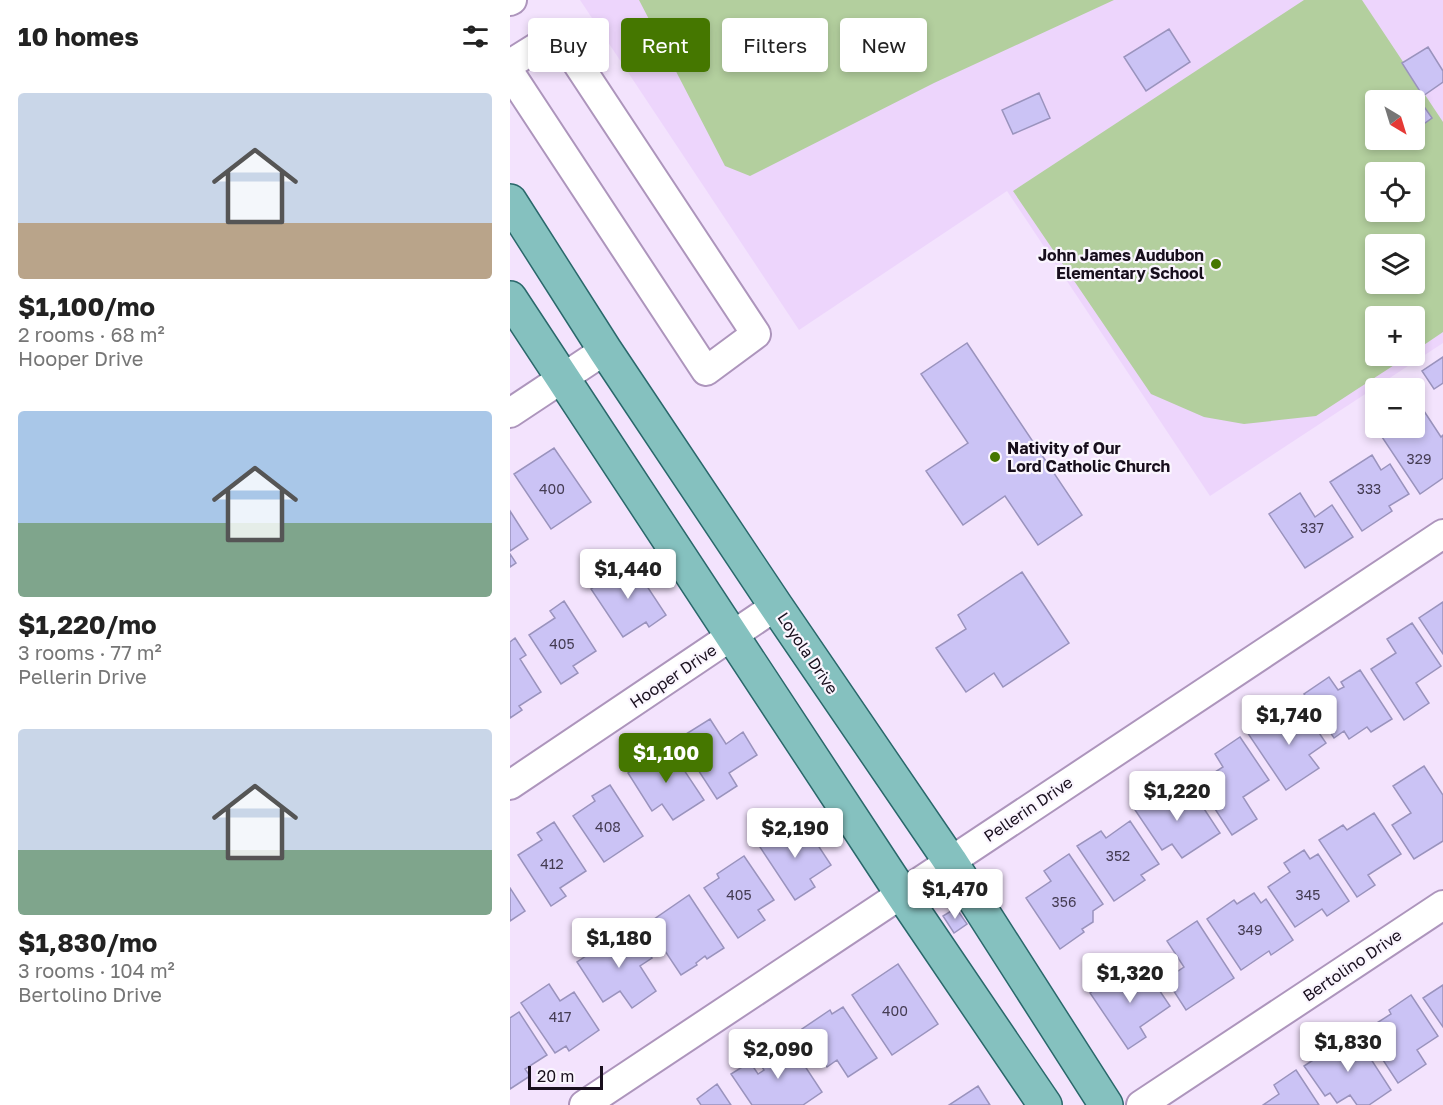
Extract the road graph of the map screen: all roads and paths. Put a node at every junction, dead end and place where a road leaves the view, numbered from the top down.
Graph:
1 (510, 64) edge
2 (510, 73) edge
3 (510, 201) edge
4 (510, 298) edge
5 (605, 350) junction
6 (563, 377) junction
7 (510, 413) edge
8 (1443, 534) edge
9 (776, 606) junction
10 (733, 635) junction
11 (510, 785) edge
12 (950, 861) junction
13 (902, 894) junction
14 (1443, 905) edge
15 (584, 1105) edge
16 (1045, 1105) edge
17 (1106, 1105) edge
18 (1141, 1105) edge

1 - 2 street
3 - 5 main road, Loyola Drive
4 - 6 main road
5 - 6 street
5 - 9 main road, Loyola Drive
6 - 7 street
6 - 10 main road
8 - 12 street, Pellerin Drive
9 - 10 street, Hooper Drive
9 - 12 main road, Loyola Drive
10 - 11 street, Hooper Drive
10 - 13 main road
12 - 13 street, Pellerin Drive
12 - 17 main road, Loyola Drive
13 - 15 street, Pellerin Drive
13 - 16 main road
14 - 18 street, Bertolino Drive

